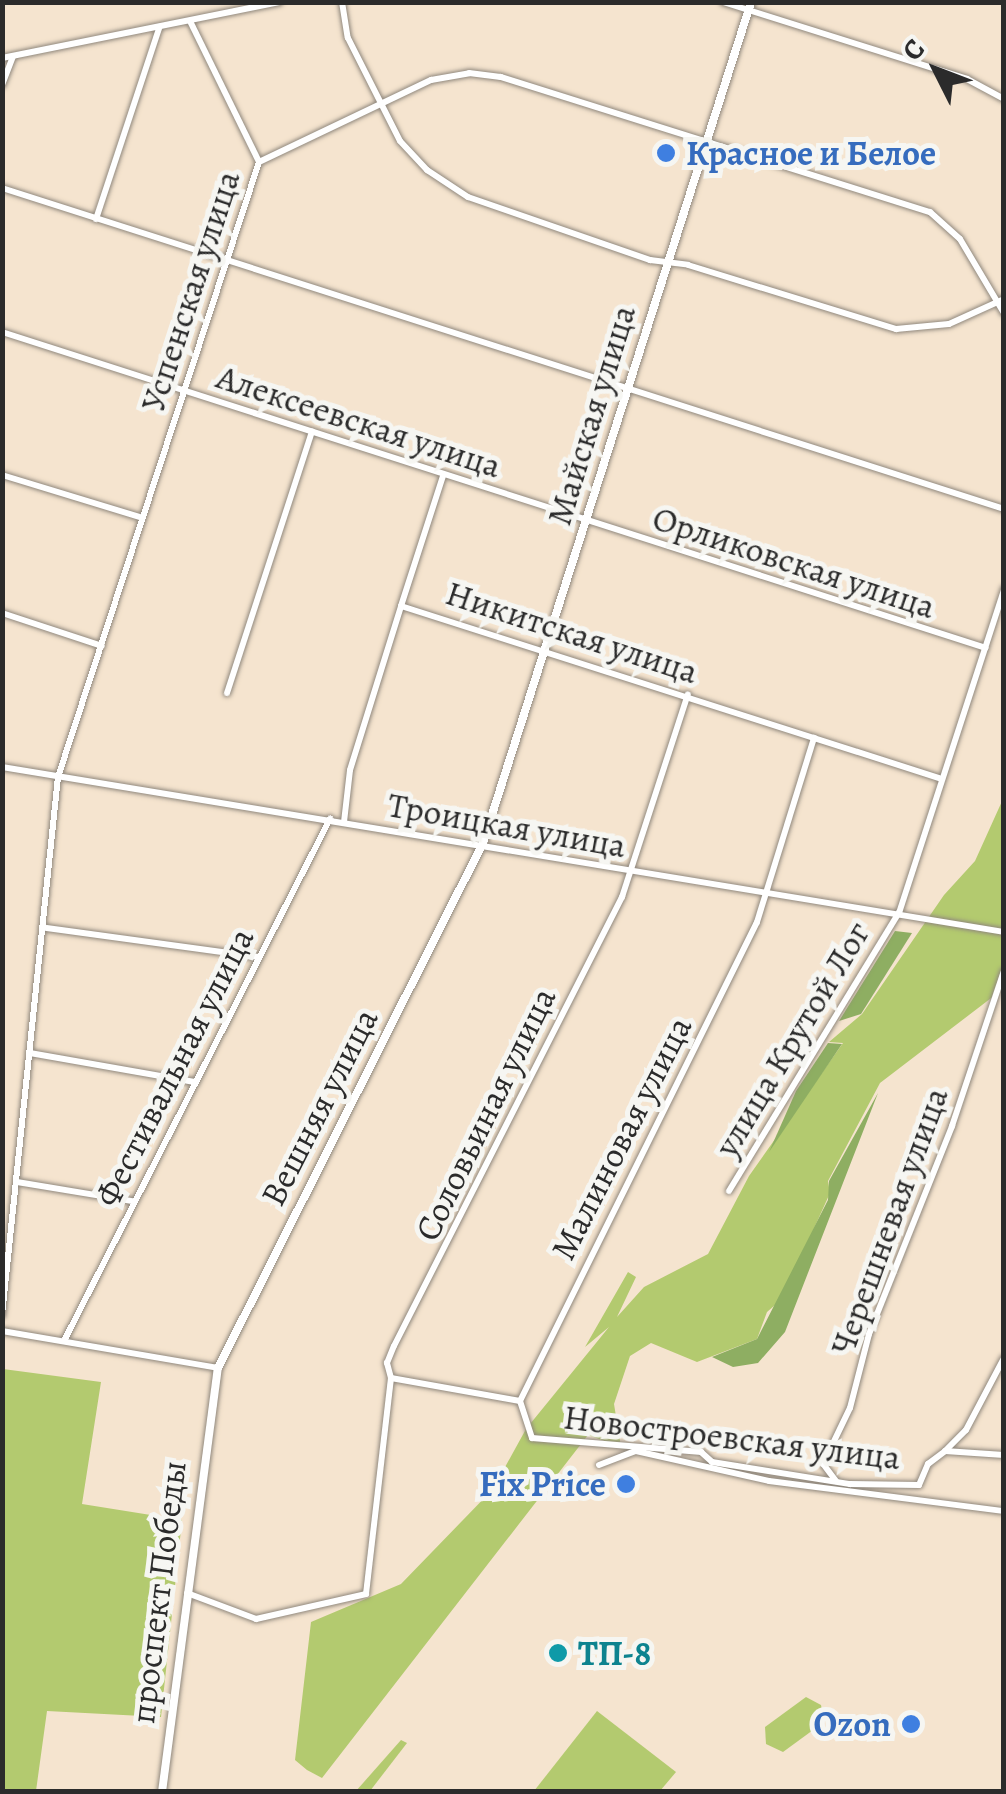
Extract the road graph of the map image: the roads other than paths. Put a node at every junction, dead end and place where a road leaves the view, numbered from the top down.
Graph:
1 (278, 2) edge
2 (342, 2) edge
3 (723, 2) edge
4 (750, 6) edge
5 (190, 21) junction
6 (159, 28) junction
7 (13, 56) junction
8 (2, 58) edge
9 (2, 85) edge
10 (1004, 99) edge
11 (379, 103) junction
12 (708, 137) junction
13 (259, 162) junction
14 (2, 188) edge
15 (96, 219) junction
16 (226, 262) junction
17 (668, 262) junction
18 (1000, 300) edge
19 (1004, 314) edge
20 (2, 332) edge
21 (183, 390) junction
22 (627, 391) junction
23 (312, 431) junction
24 (2, 475) edge
25 (443, 476) junction
26 (1004, 509) edge
27 (143, 518) junction
28 (586, 520) junction
29 (1004, 589) edge
30 (402, 606) junction
31 (2, 613) edge
32 (102, 646) junction
33 (986, 648) junction
34 (546, 649) junction
35 (227, 693) dead end
36 (688, 694) junction
37 (814, 738) junction
38 (2, 768) edge
39 (58, 777) junction
40 (939, 778) junction
41 (330, 819) junction
42 (344, 822) junction
43 (483, 843) junction
44 (631, 872) junction
45 (764, 897) junction
46 (898, 913) junction
47 (46, 928) junction
48 (1004, 932) edge
49 (259, 957) junction
50 (1004, 971) edge
51 (30, 1054) junction
52 (194, 1082) junction
53 (17, 1182) junction
54 (729, 1191) dead end
55 (132, 1201) junction
56 (2, 1315) edge
57 (2, 1331) edge
58 (65, 1339) junction
59 (1004, 1358) edge
60 (218, 1368) junction
61 (391, 1378) junction
62 (210, 1399) joint
63 (520, 1401) junction
64 (945, 1452) junction
65 (1004, 1456) edge
66 (599, 1465) dead end
67 (836, 1482) junction
68 (1004, 1511) edge
69 (186, 1592) junction
70 (162, 1792) edge

1 - 5 street
2 - 11 street
3 - 4 street
4 - 10 street
4 - 12 street, Майская улица
5 - 6 street
5 - 13 street
6 - 7 street
6 - 15 street
7 - 8 street
7 - 9 street
11 - 12 street, Успенская улица
11 - 13 street, Успенская улица
11 - 17 street
12 - 17 street, Майская улица
12 - 18 street, Успенская улица
13 - 16 street, Успенская улица
14 - 15 street
15 - 16 street
16 - 21 street, Успенская улица
16 - 22 street
17 - 18 street
17 - 22 street, Майская улица
18 - 19 street, Успенская улица
20 - 21 street, Алексеевская улица
21 - 23 street, Алексеевская улица
21 - 27 street, Успенская улица
22 - 26 street
22 - 28 street, Майская улица
23 - 25 street, Алексеевская улица
23 - 35 street
24 - 27 street
25 - 28 street, Алексеевская улица
25 - 30 street
27 - 32 street, Успенская улица
28 - 33 street, Орликовская улица
28 - 34 street, Майская улица
29 - 33 street, улица Крутой Лог
30 - 34 street, Никитская улица
30 - 42 street, Никитская улица
31 - 32 street
32 - 39 street, Успенская улица
33 - 40 street, улица Крутой Лог
34 - 36 street, Никитская улица
34 - 43 street, Майская улица
36 - 37 street, Никитская улица
36 - 44 street, Соловьиная улица
37 - 40 street, Никитская улица
37 - 45 street, Малиновая улица
38 - 39 street, Троицкая улица
39 - 41 street, Троицкая улица
39 - 47 street, Успенская улица
40 - 46 street, улица Крутой Лог
41 - 42 street, Троицкая улица
41 - 49 street, Фестивальная улица
42 - 43 street, Троицкая улица
43 - 44 street, Троицкая улица
43 - 60 street, Вешняя улица
44 - 45 street, Троицкая улица
44 - 61 street, Соловьиная улица
45 - 46 street, Троицкая улица
45 - 63 street, Малиновая улица
46 - 48 street, Троицкая улица
46 - 54 street, улица Крутой Лог
47 - 49 street
47 - 51 street, Успенская улица
49 - 52 street, Фестивальная улица
50 - 67 street, Черешневая улица
51 - 52 street
51 - 53 street, Успенская улица
52 - 55 street, Фестивальная улица
53 - 55 street
53 - 56 street, Успенская улица
55 - 58 street, Фестивальная улица
57 - 58 street
58 - 60 street
59 - 64 street
60 - 62 street, Вешняя улица
61 - 63 street, Новостроевская улица
61 - 69 street
62 - 69 street, проспект Победы
63 - 67 street, Новостроевская улица
64 - 65 street, Новостроевская улица
64 - 67 street, Новостроевская улица
66 - 68 street
69 - 70 street, проспект Победы

